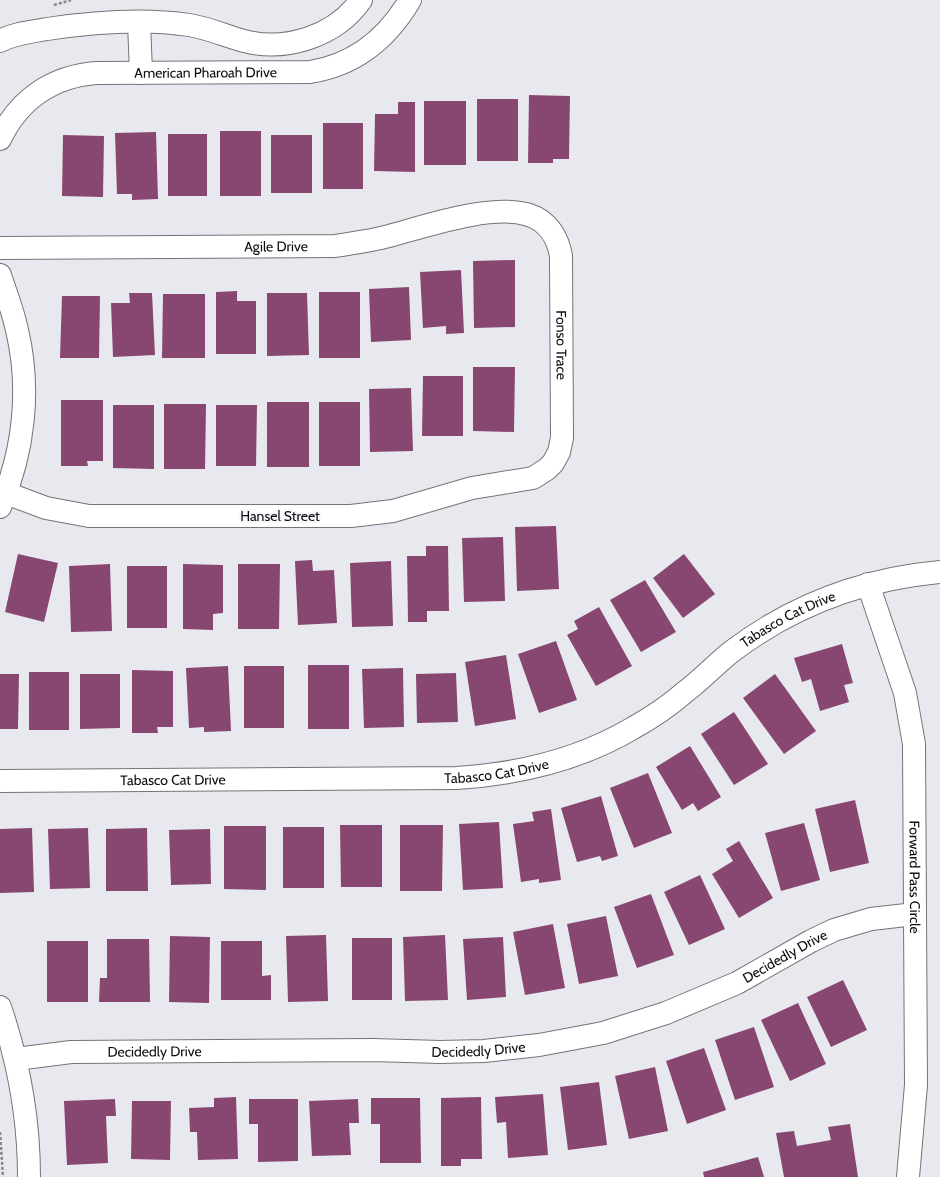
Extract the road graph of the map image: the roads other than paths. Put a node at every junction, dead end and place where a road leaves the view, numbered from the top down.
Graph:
1 (361, 0) edge
2 (410, 0) edge
3 (139, 22) junction
4 (0, 41) edge
5 (141, 73) junction
6 (0, 139) edge
7 (546, 224) joint
8 (0, 248) edge
9 (0, 275) edge
10 (549, 467) joint
11 (3, 500) edge
12 (940, 572) edge
13 (868, 584) junction
14 (0, 780) edge
15 (915, 914) junction
16 (0, 1007) edge
17 (16, 1059) junction
18 (29, 1177) edge
19 (908, 1177) edge

1 - 3 street, American Pharoah Drive
2 - 5 street, American Pharoah Drive
3 - 4 street, American Pharoah Drive
3 - 5 street
5 - 6 street, American Pharoah Drive
7 - 8 street, Agile Drive
7 - 10 street, Fonso Trace
9 - 11 street
10 - 11 street, Hansel Street
12 - 13 street, Tabasco Cat Drive
13 - 14 street, Tabasco Cat Drive
13 - 15 street, Forward Pass Circle
15 - 17 street, Decidedly Drive
15 - 19 street, Forward Pass Circle
16 - 17 street
17 - 18 street

